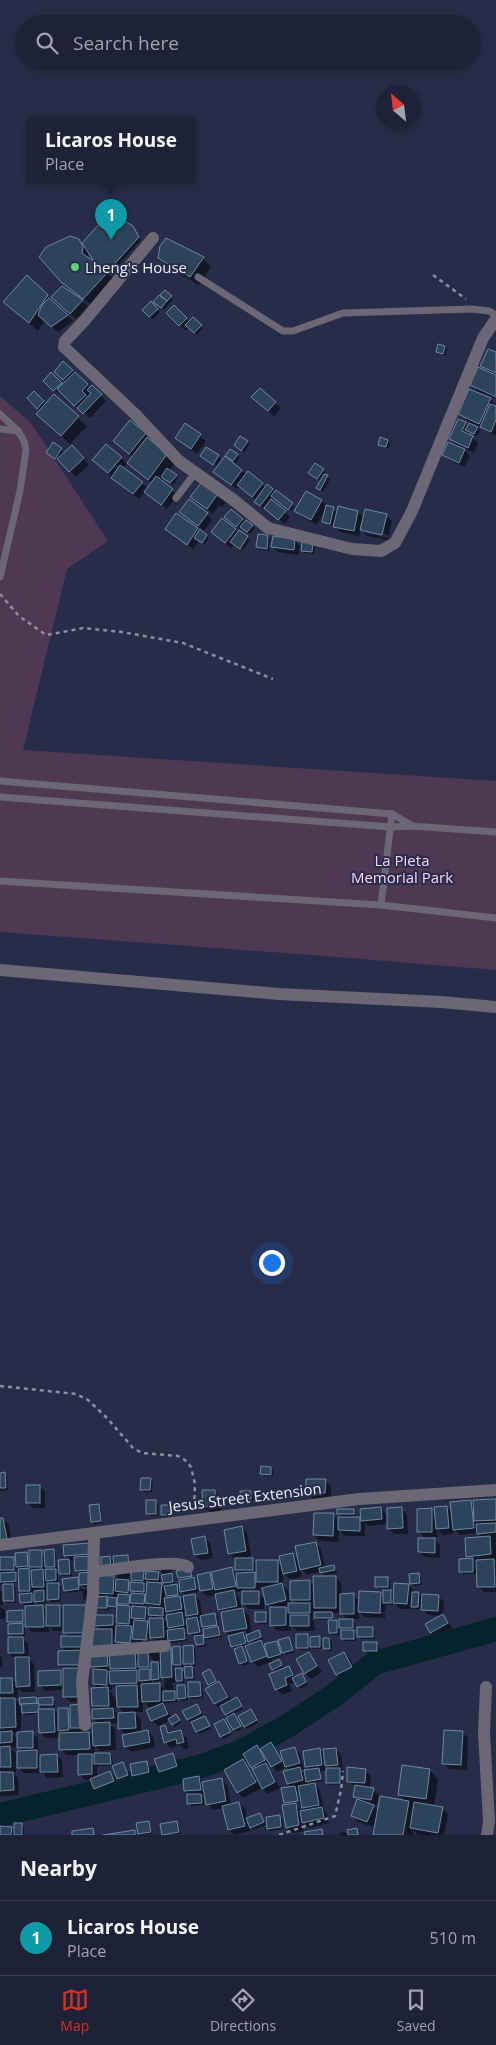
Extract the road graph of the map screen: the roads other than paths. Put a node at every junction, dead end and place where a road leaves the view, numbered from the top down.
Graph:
1 (153, 238) dead end
2 (198, 277) dead end
3 (496, 317) edge
4 (0, 414) edge
5 (0, 429) edge
6 (18, 431) junction
7 (196, 472) junction
8 (176, 498) dead end
9 (1, 573) edge
10 (0, 781) edge
11 (0, 797) edge
12 (392, 814) junction
13 (411, 826) junction
14 (391, 827) junction
15 (496, 832) edge
16 (0, 881) edge
17 (381, 905) junction
18 (496, 918) edge
19 (0, 970) edge
20 (496, 1007) edge
21 (496, 1490) edge
22 (94, 1534) junction
23 (0, 1545) edge
24 (188, 1567) dead end
25 (94, 1572) junction
26 (165, 1646) dead end
27 (87, 1652) junction
28 (486, 1687) dead end
29 (85, 1725) dead end
30 (487, 1835) edge

1 - 7 street
2 - 3 lane
3 - 7 street
4 - 6 lane
5 - 6 lane
6 - 9 lane
7 - 8 lane
10 - 12 lane
11 - 14 lane
12 - 13 lane
12 - 14 lane
13 - 14 lane
13 - 15 lane
14 - 17 lane
16 - 17 lane
17 - 18 lane
19 - 20 street
21 - 22 street, Jesus Street Extension
22 - 23 street, Jesus Street Extension
22 - 25 street
24 - 25 street
25 - 27 street
26 - 27 street
27 - 29 street
28 - 30 street

